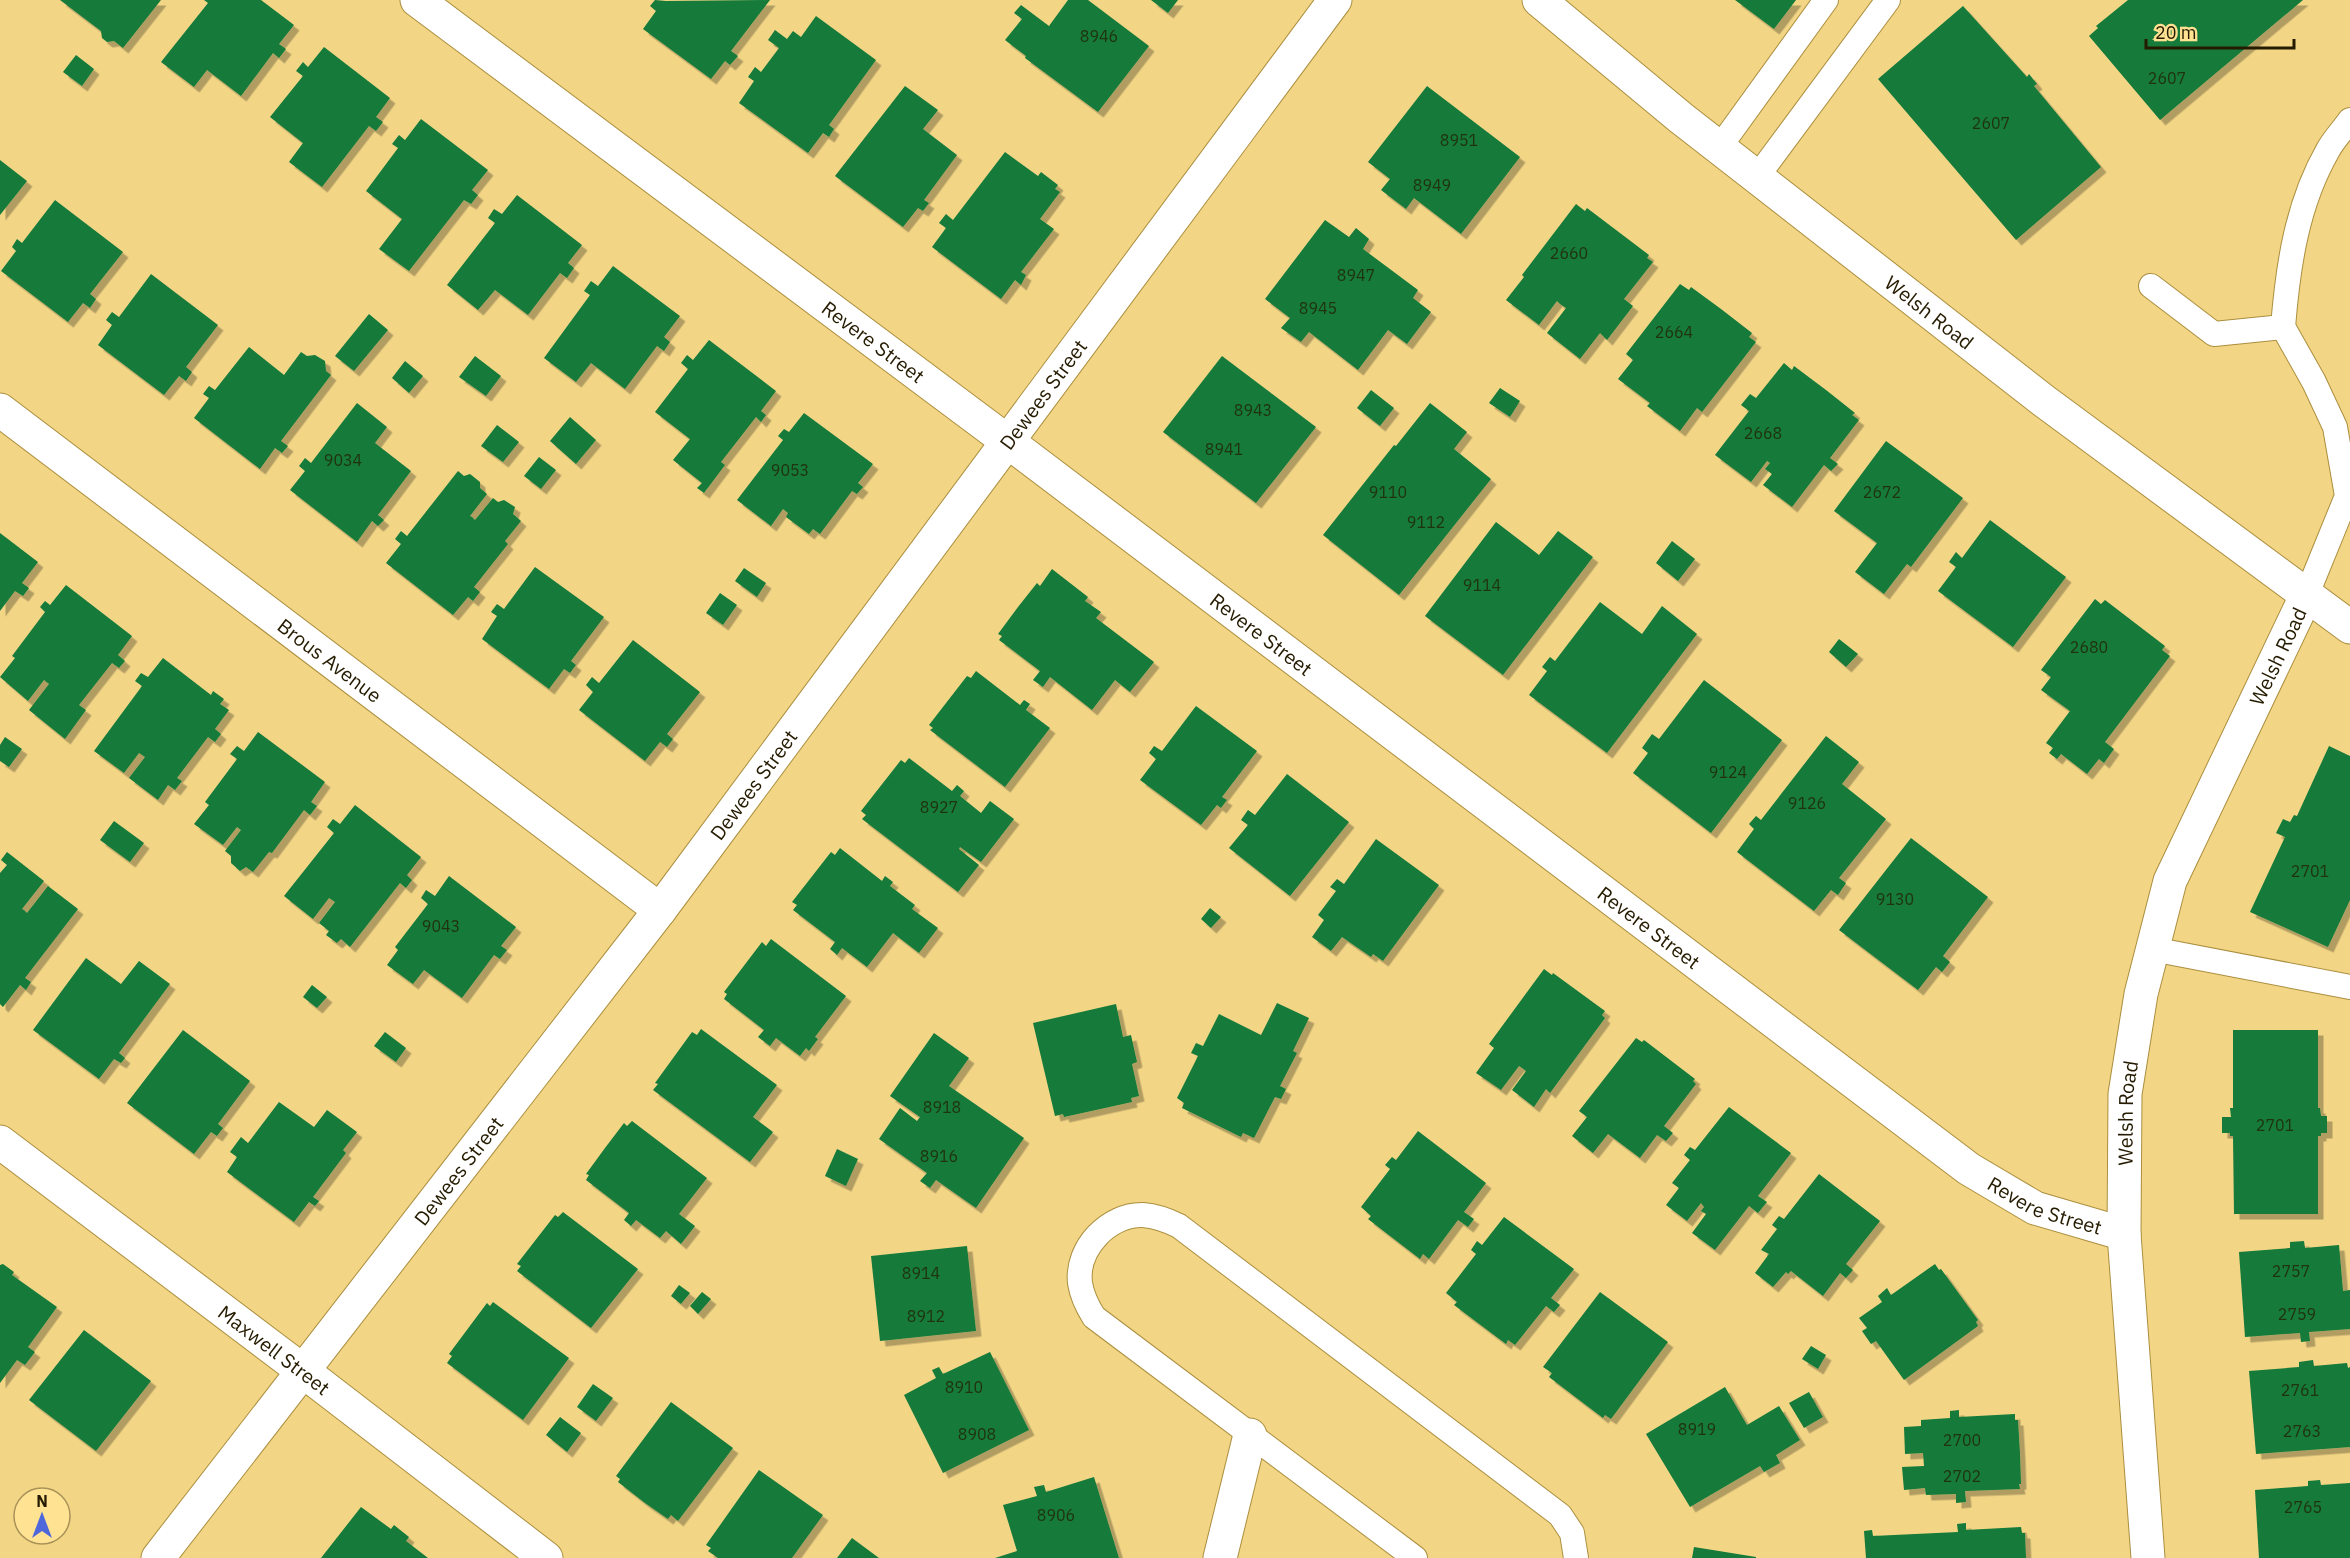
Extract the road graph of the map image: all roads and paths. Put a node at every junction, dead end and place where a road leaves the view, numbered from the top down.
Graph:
1 (417, 0) edge
2 (1335, 0) edge
3 (1539, 0) edge
4 (1826, 0) edge
5 (1888, 0) edge
6 (2350, 120) edge
7 (1719, 147) junction
8 (1757, 177) junction
9 (2151, 286) dead end
10 (2283, 327) junction
11 (0, 410) edge
12 (1007, 441) junction
13 (2307, 594) junction
14 (2350, 627) edge
15 (660, 910) junction
16 (2152, 949) junction
17 (2350, 987) edge
18 (0, 1142) edge
19 (2124, 1234) junction
20 (303, 1371) junction
21 (1250, 1435) junction
22 (158, 1558) edge
23 (546, 1558) edge
24 (1220, 1558) edge
25 (1415, 1558) edge
26 (1576, 1558) edge
27 (2148, 1558) edge

1 - 12 street, Revere Street
2 - 12 street, Dewees Street
3 - 7 street, Welsh Road
4 - 7 lane
5 - 8 lane
6 - 10 lane
7 - 8 street, Welsh Road
8 - 13 street, Welsh Road
9 - 10 lane
10 - 13 lane
11 - 15 street, Brous Avenue
12 - 15 street, Dewees Street
12 - 19 street, Revere Street
13 - 14 street
13 - 16 street, Welsh Road
15 - 20 street, Dewees Street
16 - 17 lane
16 - 19 street, Welsh Road
18 - 20 street, Maxwell Street
19 - 27 street, Welsh Road
20 - 22 street, Dewees Street
20 - 23 street, Maxwell Street
21 - 24 street
21 - 25 lane
21 - 26 lane

